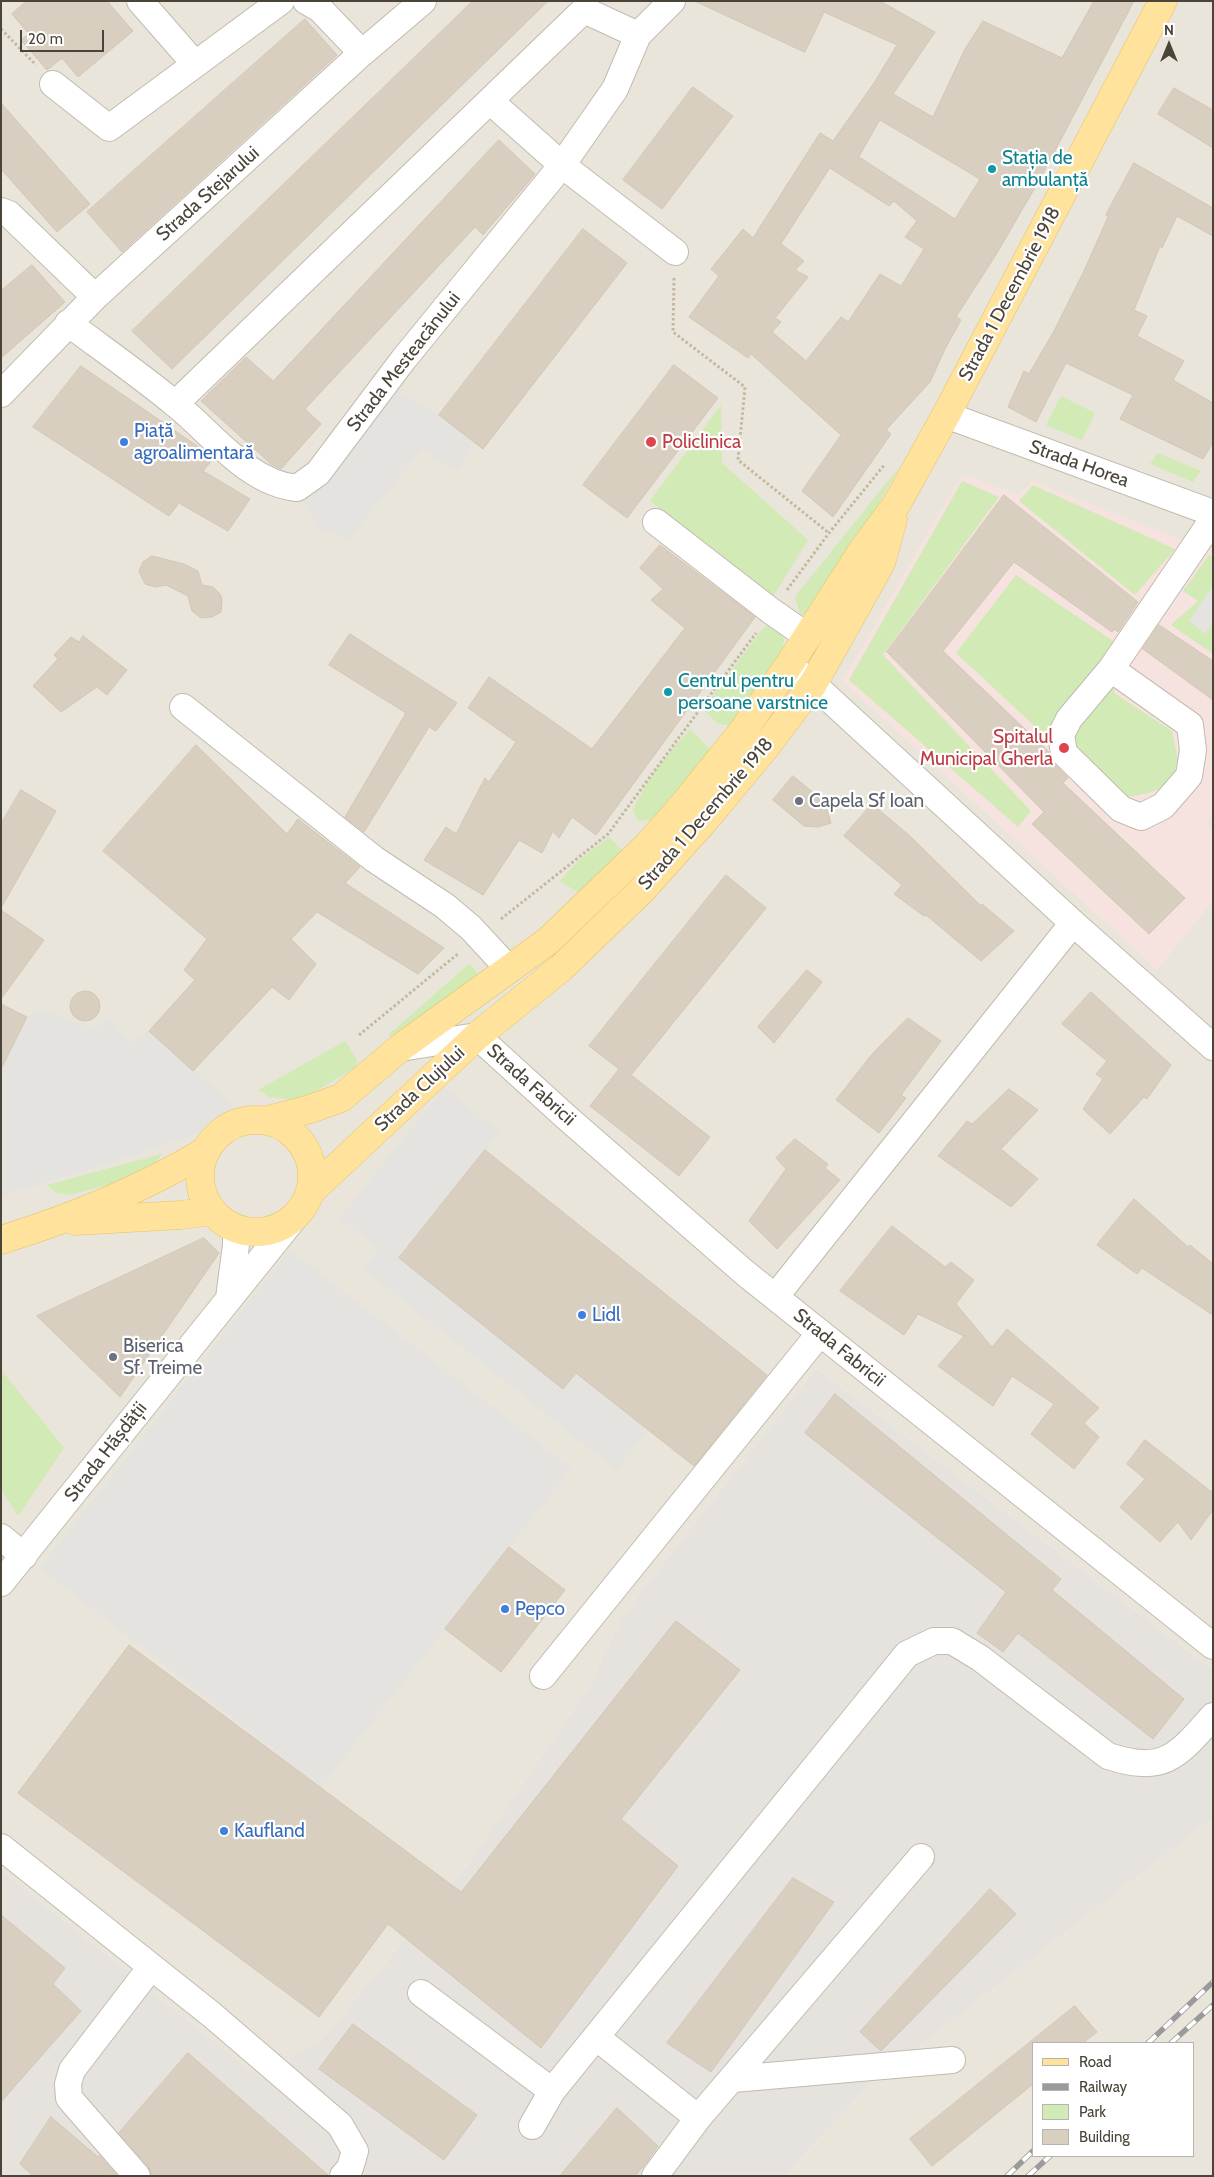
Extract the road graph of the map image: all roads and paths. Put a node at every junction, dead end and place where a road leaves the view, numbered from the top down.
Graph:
1 (140, 1) edge
2 (281, 1) edge
3 (306, 1) edge
4 (422, 1) edge
5 (672, 1) edge
6 (1163, 1) edge
7 (1, 29) edge
8 (638, 35) junction
9 (362, 53) junction
10 (195, 64) junction
11 (53, 84) joint
12 (490, 101) junction
13 (562, 165) junction
14 (1, 210) edge
15 (675, 252) joint
16 (95, 297) junction
17 (68, 323) junction
18 (1, 394) edge
19 (175, 404) junction
20 (946, 415) junction
21 (888, 460) dead end
22 (896, 505) junction
23 (1213, 513) edge
24 (1213, 519) edge
25 (656, 522) dead end
26 (829, 533) junction
27 (771, 612) junction
28 (808, 636) junction
29 (789, 665) junction
30 (1111, 669) junction
31 (813, 684) junction
32 (183, 707) dead end
33 (1073, 923) junction
34 (479, 937) junction
35 (508, 968) junction
36 (534, 990) joint
37 (359, 1035) dead end
38 (478, 1036) junction
39 (1213, 1047) edge
40 (400, 1048) junction
41 (268, 1120) junction
42 (204, 1152) junction
43 (310, 1192) junction
44 (211, 1210) junction
45 (294, 1218) junction
46 (59, 1221) junction
47 (236, 1229) junction
48 (1, 1240) edge
49 (775, 1297) junction
50 (229, 1299) junction
51 (820, 1333) junction
52 (1, 1537) edge
53 (24, 1556) junction
54 (1, 1583) edge
55 (1213, 1646) edge
56 (542, 1676) dead end
57 (1213, 1716) edge
58 (1, 1847) edge
59 (921, 1857) dead end
60 (151, 1967) junction
61 (421, 1993) dead end
62 (596, 2037) junction
63 (952, 2060) dead end
64 (733, 2080) junction
65 (552, 2091) junction
66 (698, 2118) junction
67 (532, 2126) dead end
68 (137, 2176) edge
69 (342, 2176) edge
70 (655, 2176) edge

1 - 10 street
2 - 10 street
3 - 9 street
4 - 9 street, Strada Stejarului
5 - 8 street, Strada Mesteacănului
6 - 20 main road, Strada 1 Decembrie 1918
7 - 11 path
8 - 12 street
8 - 13 street, Strada Mesteacănului
9 - 16 street, Strada Stejarului
10 - 11 street
12 - 13 street
12 - 19 street
13 - 15 street
13 - 19 street, Strada Mesteacănului
14 - 16 street
15 - 26 path
16 - 17 street, Strada Stejarului
17 - 18 street, Strada Stejarului
17 - 19 street, Strada Mesteacănului
20 - 22 main road, Strada 1 Decembrie 1918
20 - 23 street, Strada Horea
21 - 26 path
22 - 28 main road, Strada 1 Decembrie 1918
22 - 31 main road, Strada 1 Decembrie 1918
24 - 30 street
25 - 27 street
26 - 27 path
27 - 28 street
27 - 34 path
28 - 29 main road, Strada 1 Decembrie 1918
29 - 31 street
29 - 35 main road, Strada 1 Decembrie 1918
30 - 30 street
31 - 33 street
31 - 36 main road, Strada 1 Decembrie 1918
32 - 34 street
33 - 39 street
33 - 49 street
34 - 35 street
34 - 37 path
35 - 40 main road, Strada Clujului
36 - 38 main road, Strada Clujului
38 - 40 street
38 - 43 main road, Strada Clujului
38 - 49 street, Strada Fabricii
40 - 41 main road, Strada Clujului
41 - 42 main road, Strada Clujului
41 - 43 main road, Strada Clujului
42 - 44 main road, Strada Clujului
42 - 46 main road, Strada Clujului
43 - 45 main road, Strada Clujului
44 - 46 main road, Strada Clujului
44 - 47 main road, Strada Clujului
45 - 47 main road, Strada Clujului
45 - 50 street, Strada Hășdății
46 - 48 main road, Strada Clujului
47 - 50 street
49 - 51 street, Strada Fabricii
50 - 53 street, Strada Hășdății
51 - 55 street, Strada Fabricii
51 - 56 street
52 - 53 street
53 - 54 street, Strada Hășdății
57 - 62 street
58 - 60 street
59 - 64 street
60 - 68 street
60 - 69 street
61 - 65 street
62 - 65 street
62 - 66 street
63 - 64 street
64 - 66 street
65 - 67 street
66 - 70 street

